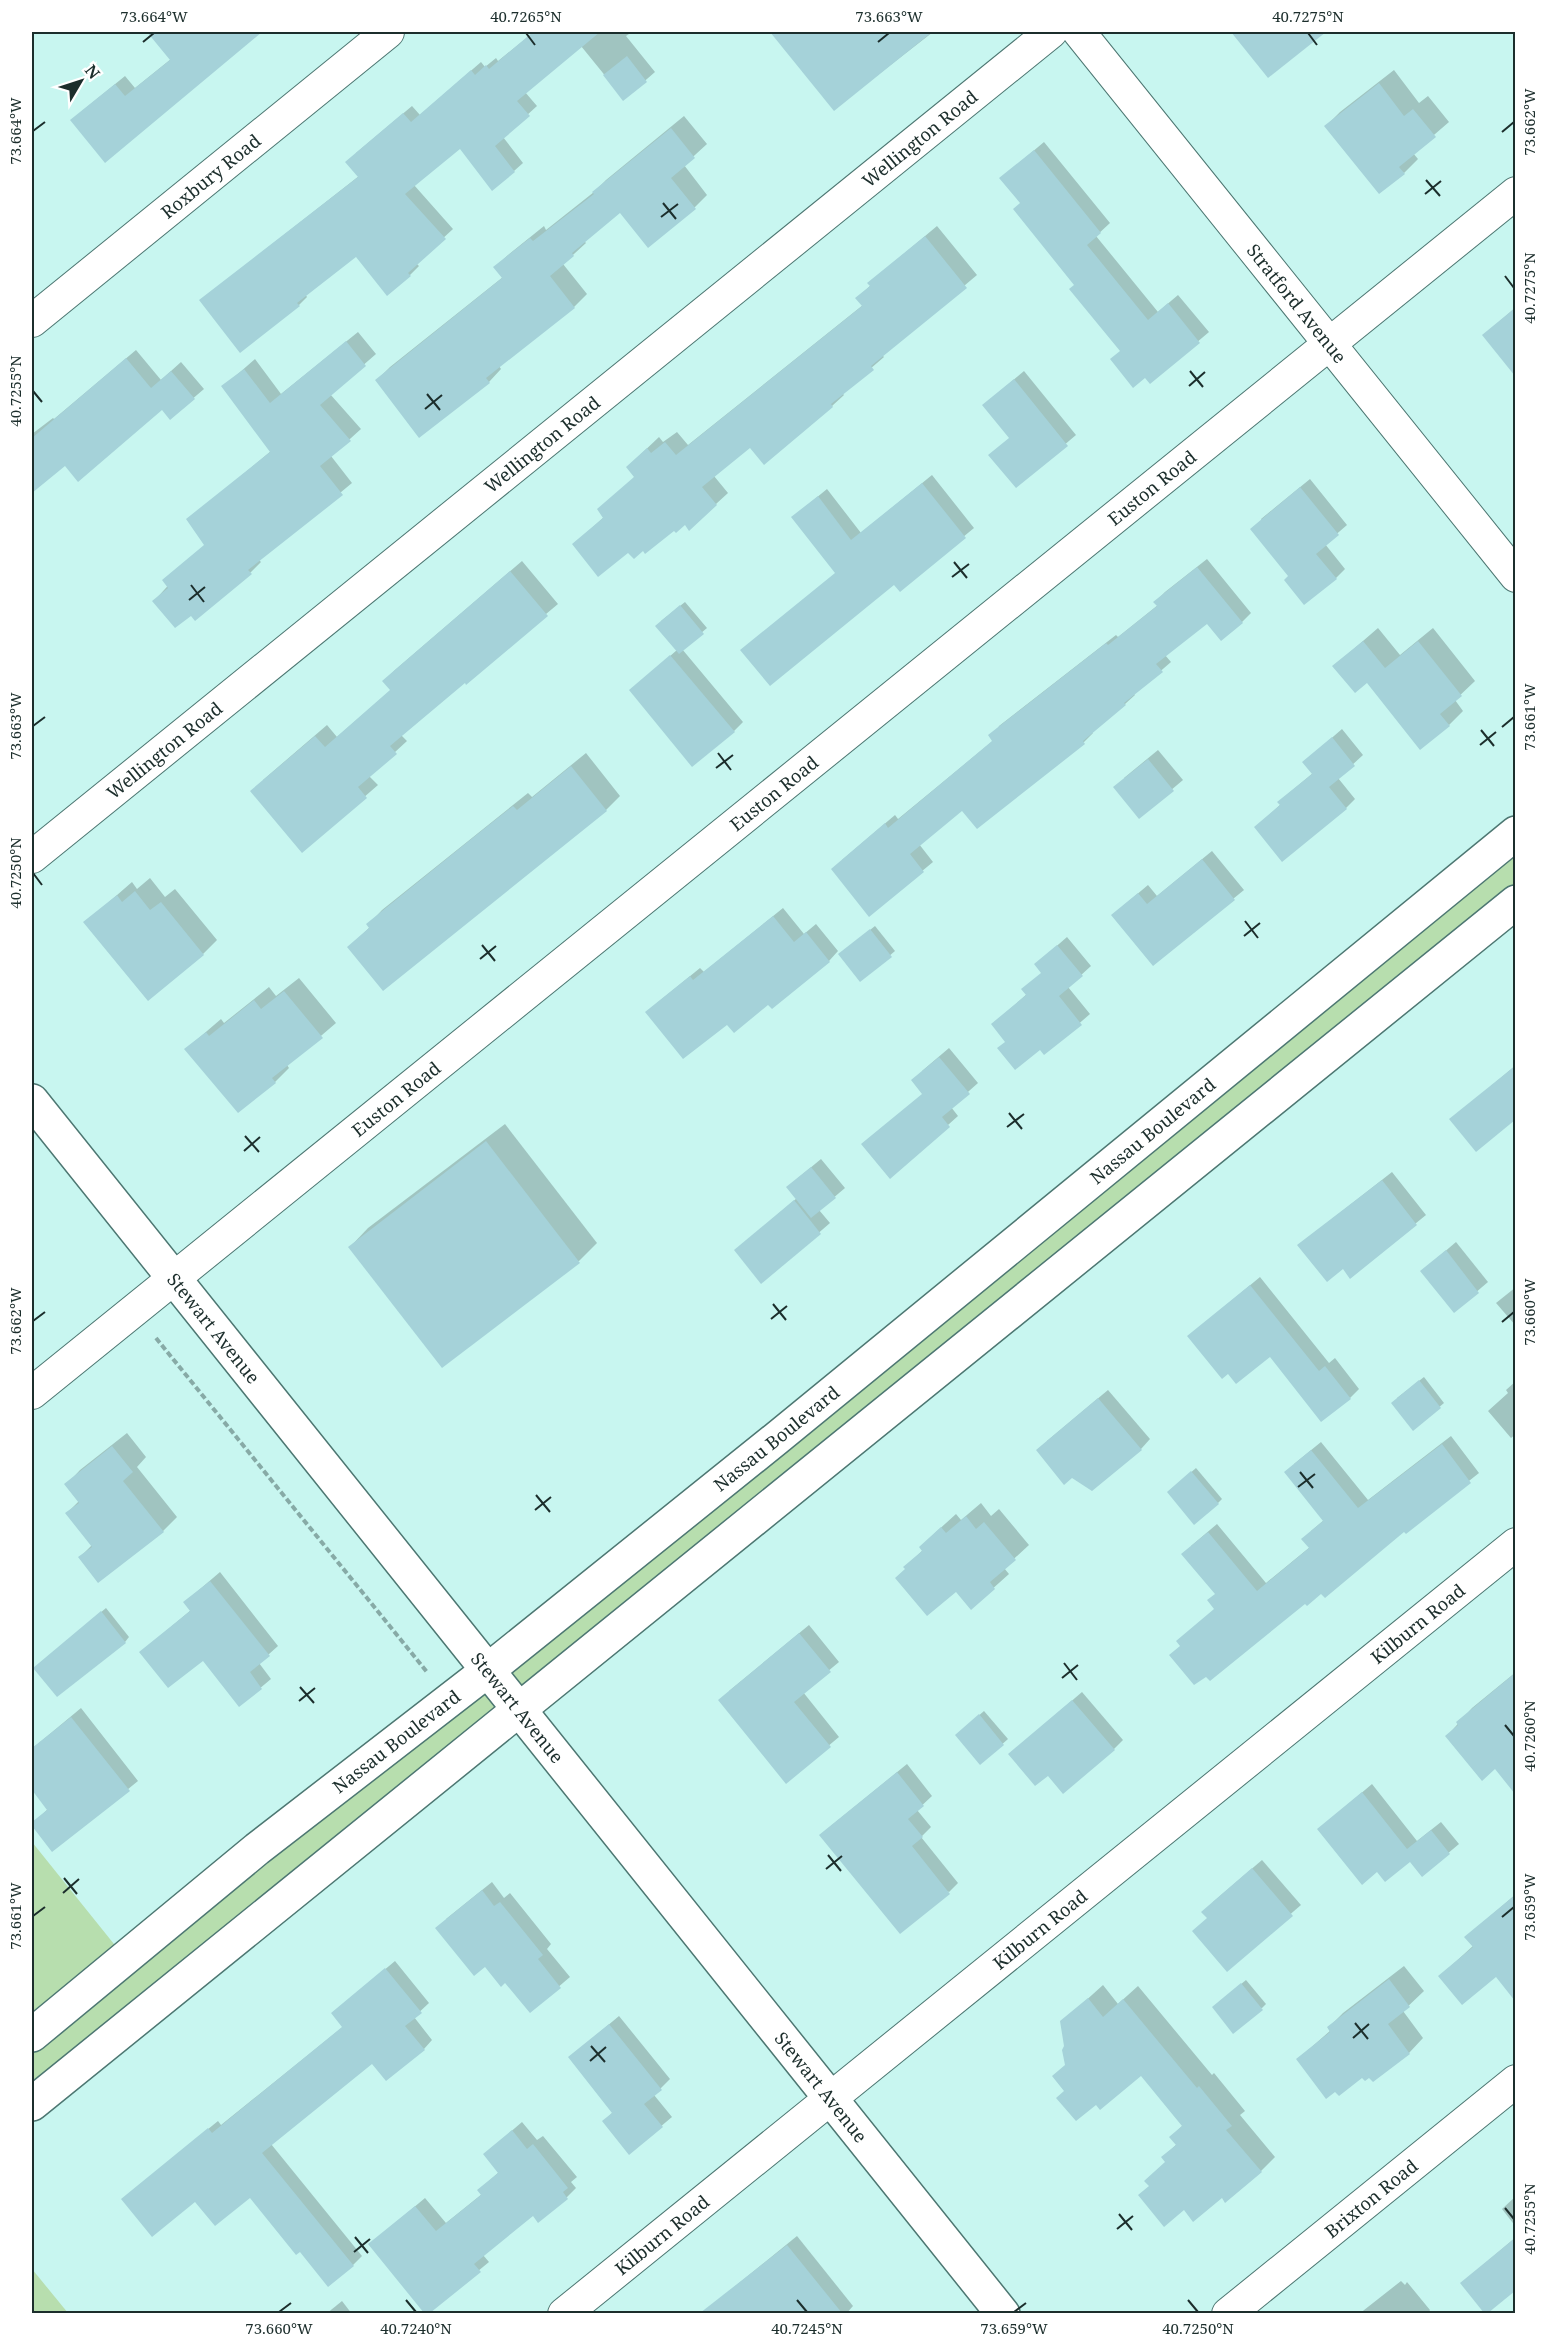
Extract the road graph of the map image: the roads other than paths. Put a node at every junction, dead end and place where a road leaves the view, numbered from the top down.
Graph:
1 (388, 32) edge
2 (1051, 32) edge
3 (1079, 32) edge
4 (1515, 193) edge
5 (32, 321) edge
6 (1329, 343) junction
7 (1515, 576) edge
8 (1515, 833) edge
9 (32, 857) edge
10 (1515, 902) edge
11 (32, 1101) edge
12 (173, 1279) junction
13 (32, 1393) edge
14 (1515, 1544) edge
15 (487, 1671) junction
16 (517, 1709) junction
17 (32, 2036) edge
18 (1515, 2081) edge
19 (830, 2098) junction
20 (32, 2104) edge
21 (564, 2313) edge
22 (1003, 2313) edge
23 (1228, 2313) edge

1 - 5 street, Roxbury Road
2 - 9 street, Wellington Road
3 - 6 street, Stratford Avenue
4 - 6 street, Euston Road
6 - 7 street, Stratford Avenue
6 - 12 street, Euston Road
8 - 15 main road, Nassau Boulevard
10 - 16 main road
11 - 12 main road, Stewart Avenue
12 - 13 street, Euston Road
12 - 15 main road, Stewart Avenue
14 - 19 street, Kilburn Road
15 - 16 main road, Stewart Avenue
15 - 17 main road, Nassau Boulevard
16 - 19 main road, Stewart Avenue
16 - 20 main road
18 - 23 street, Brixton Road
19 - 21 street, Kilburn Road
19 - 22 main road, Stewart Avenue

